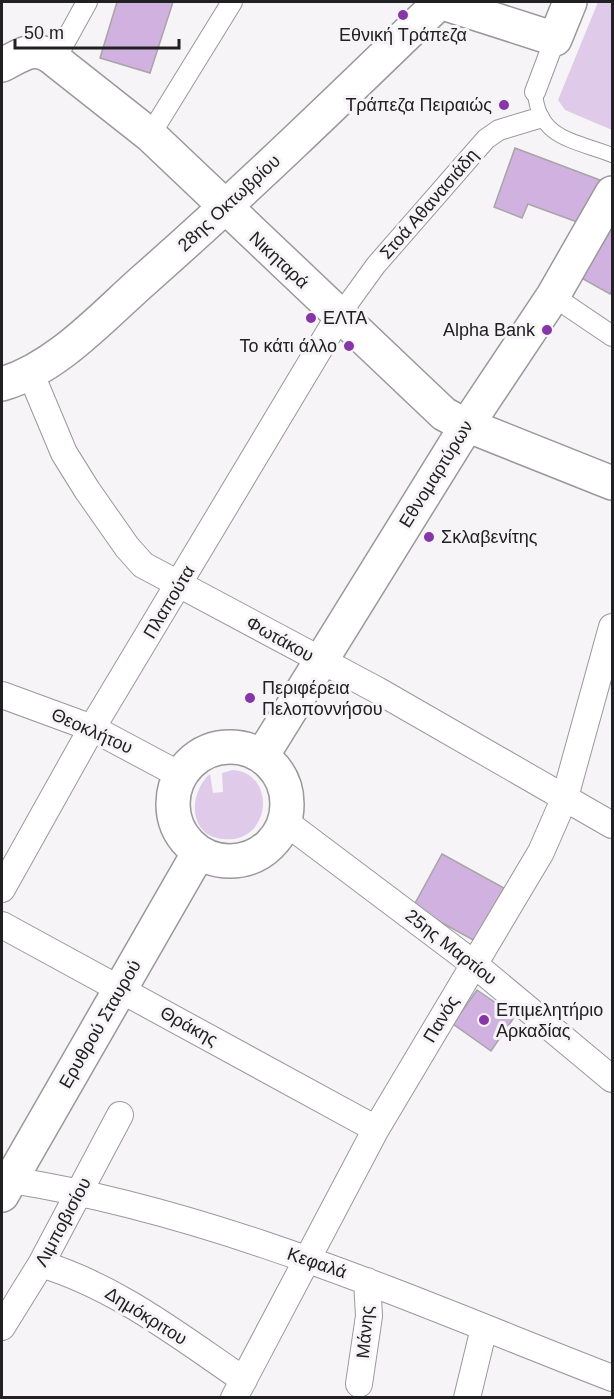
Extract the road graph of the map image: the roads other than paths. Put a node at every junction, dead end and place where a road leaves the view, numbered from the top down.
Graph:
1 (87, 2) edge
2 (232, 2) edge
3 (440, 2) edge
4 (570, 2) edge
5 (484, 9) edge
6 (555, 39) junction
7 (56, 60) junction
8 (2, 65) edge
9 (535, 92) joint
10 (539, 118) junction
11 (150, 135) junction
12 (612, 155) edge
13 (612, 193) edge
14 (226, 208) junction
15 (553, 296) junction
16 (339, 316) junction
17 (612, 336) edge
18 (16, 378) edge
19 (467, 425) junction
20 (612, 483) edge
21 (180, 584) junction
22 (612, 627) edge
23 (319, 661) junction
24 (2, 695) edge
25 (92, 728) junction
26 (262, 756) junction
27 (180, 775) junction
28 (565, 797) junction
29 (284, 821) junction
30 (612, 825) edge
31 (199, 852) junction
32 (2, 889) edge
33 (2, 925) edge
34 (474, 963) junction
35 (120, 988) junction
36 (612, 1079) edge
37 (120, 1115) dead end
38 (376, 1129) junction
39 (5, 1186) edge
40 (80, 1191) junction
41 (308, 1260) junction
42 (42, 1264) junction
43 (367, 1281) junction
44 (2, 1328) edge
45 (484, 1328) junction
46 (612, 1378) edge
47 (359, 1384) dead end
48 (239, 1389) edge
49 (467, 1398) edge

1 - 7 street
2 - 11 street
3 - 5 main road
3 - 14 main road, 28ης Οκτωβρίου
4 - 6 main road
5 - 6 main road
6 - 9 street
7 - 8 main road
7 - 11 main road, Νικηταρά
9 - 10 lane
10 - 12 lane
10 - 16 street, Στοά Αθανασιάδη
11 - 14 main road, Νικηταρά
13 - 15 main road, Εθνομαρτύρων
14 - 16 main road, Νικηταρά
14 - 18 main road, 28ης Οκτωβρίου
15 - 17 street
15 - 19 main road, Εθνομαρτύρων
16 - 19 main road, Νικηταρά
16 - 21 street, Πλαπούτα
18 - 21 street, Φωτάκου
19 - 20 main road, Νικηταρά
19 - 23 main road, Εθνομαρτύρων
21 - 23 street, Φωτάκου
21 - 25 street, Πλαπούτα
22 - 28 street, Πανός
23 - 26 main road, Εθνομαρτύρων
23 - 28 street, Φωτάκου
24 - 25 street, Θεοκλήτου
25 - 27 street, Θεοκλήτου
25 - 32 street, Πλαπούτα
26 - 27 main road
26 - 29 main road
27 - 31 main road
28 - 30 street, Φωτάκου
28 - 34 street, Πανός
29 - 31 main road
29 - 34 street, 25ης Μαρτίου
31 - 35 main road, Ερυθρού Σταυρού
33 - 35 street, Θράκης
34 - 36 street, 25ης Μαρτίου
34 - 38 street, Πανός
35 - 38 street, Θράκης
35 - 39 main road, Ερυθρού Σταυρού
37 - 40 street, Λιμποβισίου
38 - 41 street, Πανός
39 - 40 street, Κεφαλά
40 - 41 street, Κεφαλά
40 - 42 street, Λιμποβισίου
41 - 43 street, Κεφαλά
41 - 48 street, Πανός
42 - 44 street, Λιμποβισίου
42 - 48 street, Δημόκριτου
43 - 45 street, Κεφαλά
43 - 47 street, Μάνης
45 - 46 street, Κεφαλά
45 - 49 street

